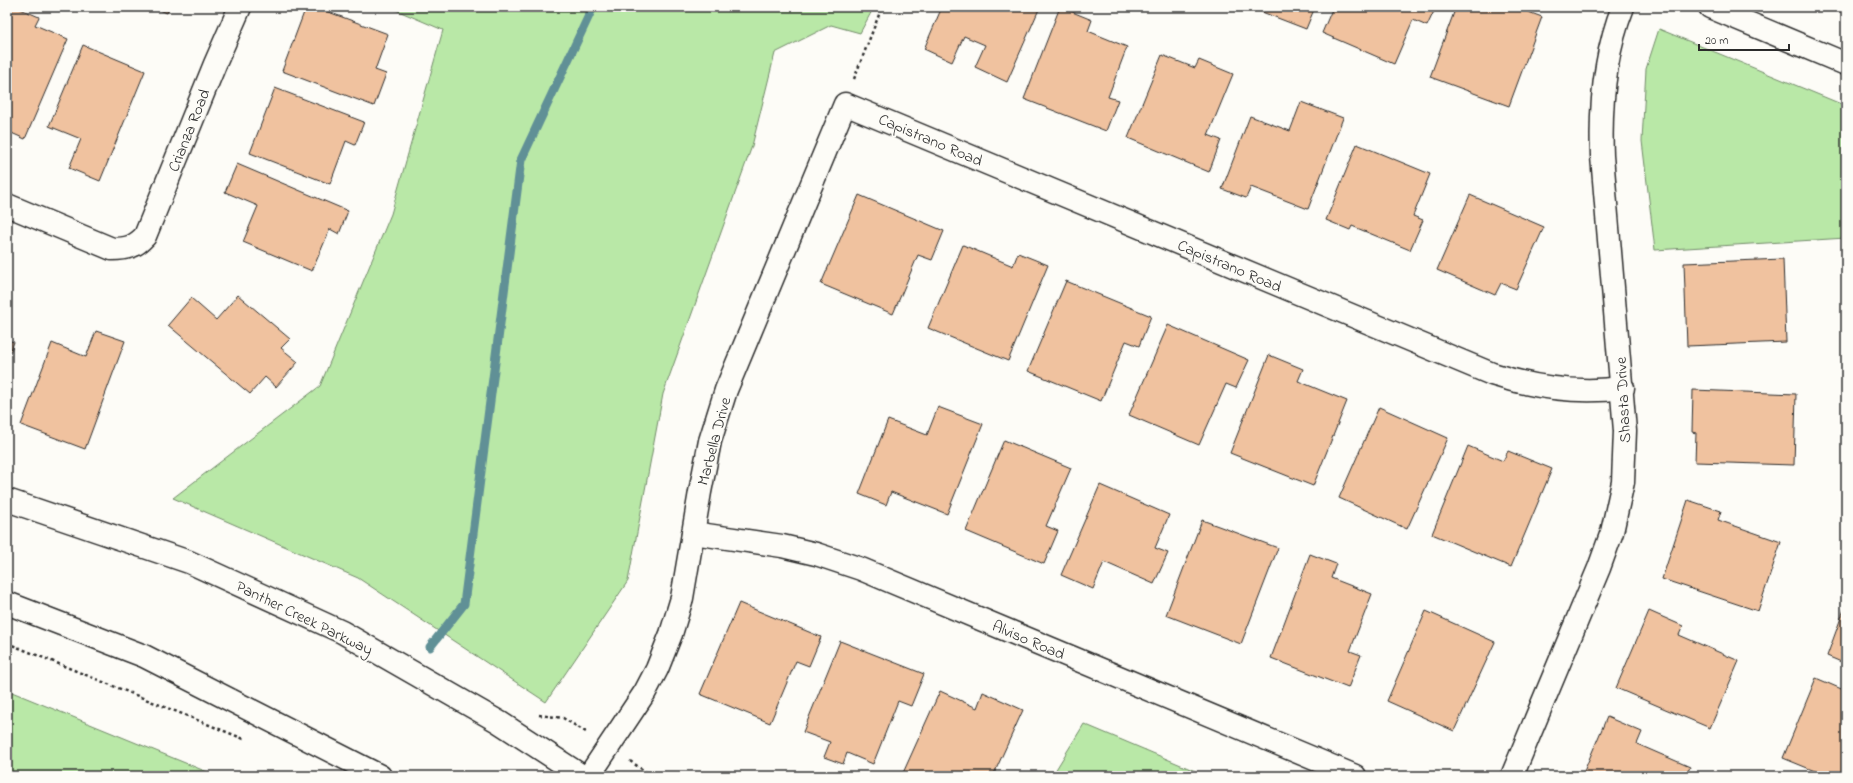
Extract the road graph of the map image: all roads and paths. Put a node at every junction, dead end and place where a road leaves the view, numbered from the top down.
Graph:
1 (240, 7) edge
2 (882, 7) edge
3 (1623, 7) edge
4 (1710, 7) edge
5 (1846, 64) edge
6 (845, 104) junction
7 (7, 205) edge
8 (1623, 388) junction
9 (7, 500) edge
10 (694, 533) junction
11 (7, 603) edge
12 (7, 643) edge
13 (248, 741) dead end
14 (380, 776) edge
15 (582, 776) edge
16 (589, 776) edge
17 (1355, 776) edge
18 (1512, 776) edge

1 - 7 street, Crianza Road
2 - 6 path
3 - 8 street, Shasta Drive
4 - 5 street
6 - 8 street, Capistrano Road
6 - 10 street, Marbella Drive
8 - 18 street, Shasta Drive
9 - 15 street, Panther Creek Parkway
10 - 16 street, Marbella Drive
10 - 17 street, Alviso Road
11 - 14 street
12 - 13 path

